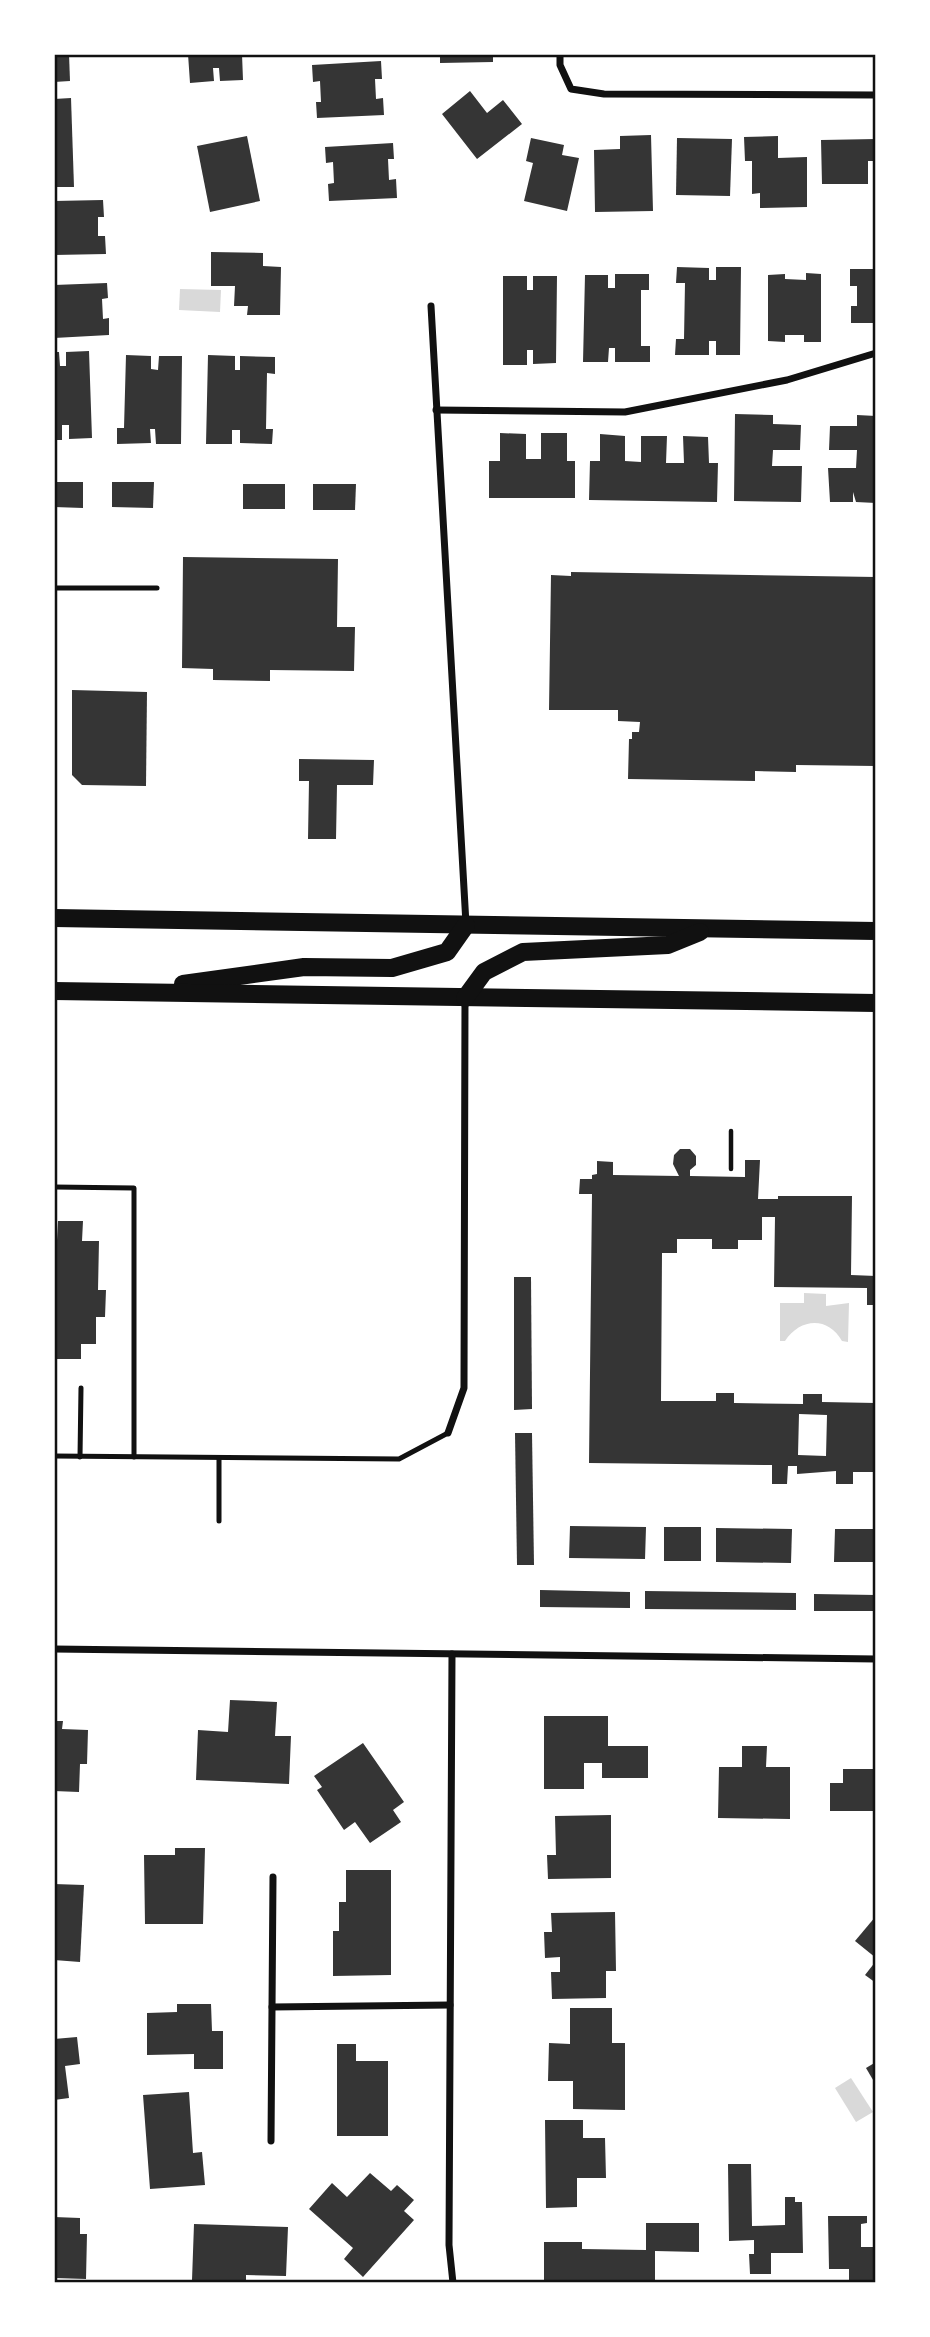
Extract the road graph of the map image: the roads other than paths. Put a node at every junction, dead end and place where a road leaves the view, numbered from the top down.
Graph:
1 (560, 54) edge
2 (876, 95) edge
3 (431, 306) dead end
4 (876, 354) edge
5 (436, 410) junction
6 (54, 588) edge
7 (157, 588) dead end
8 (54, 918) edge
9 (466, 925) junction
10 (707, 929) junction
11 (876, 931) edge
12 (54, 990) edge
13 (129, 992) junction
14 (465, 998) junction
15 (876, 1003) edge
16 (54, 1187) edge
17 (81, 1388) dead end
18 (448, 1433) joint
19 (54, 1456) edge
20 (80, 1457) junction
21 (134, 1457) junction
22 (219, 1458) junction
23 (219, 1521) dead end
24 (54, 1649) edge
25 (452, 1654) junction
26 (876, 1659) edge
27 (273, 1877) dead end
28 (450, 2006) junction
29 (272, 2007) junction
30 (271, 2141) dead end
31 (453, 2283) edge

1 - 2 street
3 - 5 street
4 - 5 street
5 - 9 street
6 - 7 lane
8 - 9 main road
9 - 10 main road
9 - 13 main road
10 - 11 main road
10 - 14 main road
12 - 13 main road
13 - 14 main road
14 - 15 main road
14 - 18 street
16 - 21 lane
17 - 20 lane
18 - 22 lane
19 - 20 lane
20 - 21 lane
21 - 22 lane
22 - 23 lane
24 - 25 street
25 - 26 street
25 - 28 street
27 - 29 street
28 - 29 street
28 - 31 street
29 - 30 street

